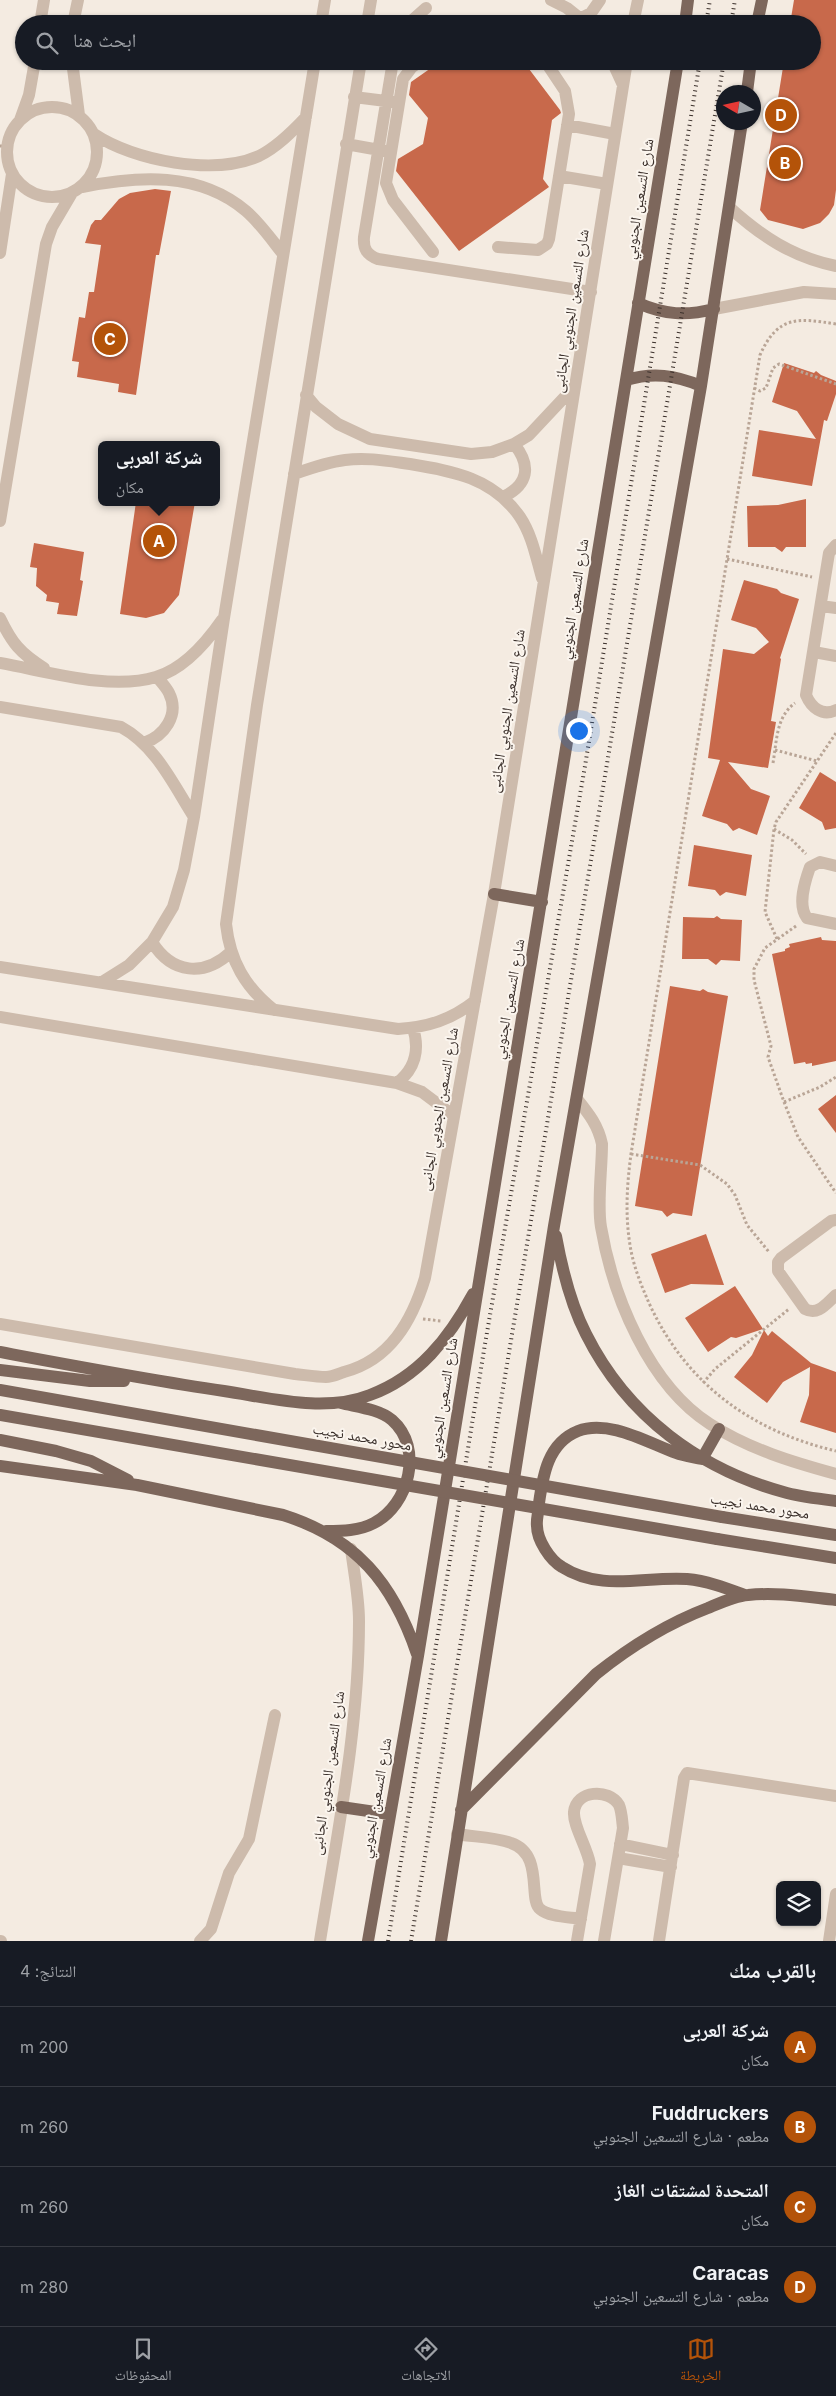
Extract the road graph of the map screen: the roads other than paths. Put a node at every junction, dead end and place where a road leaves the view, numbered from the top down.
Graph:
1 (44, 0) edge
2 (78, 0) edge
3 (325, 0) edge
4 (371, 0) edge
5 (551, 0) edge
6 (600, 0) edge
7 (638, 0) edge
8 (688, 0) edge
9 (762, 0) edge
10 (426, 8) dead end
11 (42, 15) edge
12 (75, 15) edge
13 (322, 15) edge
14 (368, 15) edge
15 (418, 15) edge
16 (575, 15) edge
17 (589, 15) edge
18 (636, 15) edge
19 (686, 15) edge
20 (760, 15) edge
21 (32, 70) edge
22 (73, 70) edge
23 (314, 70) edge
24 (359, 70) edge
25 (393, 70) edge
26 (410, 70) edge
27 (551, 70) edge
28 (616, 70) edge
29 (626, 70) edge
30 (677, 70) edge
31 (750, 70) edge
32 (623, 85) junction
33 (748, 85) edge
34 (354, 97) junction
35 (392, 102) junction
36 (79, 115) junction
37 (306, 117) junction
38 (20, 120) junction
39 (567, 125) junction
40 (741, 130) edge
41 (94, 134) junction
42 (615, 134) junction
43 (346, 144) junction
44 (4, 146) edge
45 (384, 151) junction
46 (12, 174) junction
47 (559, 176) junction
48 (607, 184) junction
49 (77, 190) junction
50 (729, 207) junction
51 (498, 246) dead end
52 (433, 252) dead end
53 (0, 253) edge
54 (282, 254) junction
55 (836, 266) edge
56 (591, 292) junction
57 (836, 294) edge
58 (638, 304) junction
59 (714, 309) junction
60 (626, 380) junction
61 (575, 386) junction
62 (701, 386) junction
63 (306, 395) junction
64 (514, 444) junction
65 (294, 474) junction
66 (503, 497) junction
67 (0, 521) edge
68 (836, 544) edge
69 (544, 582) junction
70 (821, 606) junction
71 (836, 608) edge
72 (224, 618) junction
73 (2, 625) edge
74 (814, 652) junction
75 (836, 656) edge
76 (0, 664) edge
77 (50, 672) junction
78 (157, 677) junction
79 (0, 707) edge
80 (836, 710) edge
81 (144, 743) junction
82 (194, 817) junction
83 (836, 866) edge
84 (494, 894) junction
85 (542, 902) junction
86 (836, 924) edge
87 (152, 942) junction
88 (231, 952) junction
89 (0, 967) edge
90 (102, 982) junction
91 (475, 1001) junction
92 (274, 1010) junction
93 (0, 1017) edge
94 (413, 1028) junction
95 (397, 1083) junction
96 (577, 1099) junction
97 (454, 1116) junction
98 (836, 1220) edge
99 (554, 1226) junction
100 (477, 1288) junction
101 (836, 1295) edge
102 (0, 1324) edge
103 (0, 1352) edge
104 (0, 1370) edge
105 (154, 1380) junction
106 (0, 1390) edge
107 (339, 1403) junction
108 (0, 1415) edge
109 (719, 1429) junction
110 (0, 1440) edge
111 (702, 1459) junction
112 (0, 1466) edge
113 (836, 1474) edge
114 (137, 1485) junction
115 (836, 1501) edge
116 (326, 1531) junction
117 (836, 1535) edge
118 (351, 1549) junction
119 (836, 1558) edge
120 (745, 1595) junction
121 (836, 1600) edge
122 (418, 1656) junction
123 (275, 1715) dead end
124 (836, 1796) edge
125 (341, 1807) junction
126 (461, 1810) junction
127 (389, 1814) junction
128 (457, 1834) junction
129 (620, 1844) junction
130 (618, 1858) junction
131 (672, 1861) junction
132 (836, 1894) edge
133 (581, 1919) junction
134 (200, 1941) edge
135 (320, 1941) edge
136 (368, 1941) edge
137 (441, 1941) edge
138 (577, 1941) edge
139 (604, 1941) edge
140 (659, 1941) edge
141 (829, 1941) edge

1 - 11 street
2 - 12 street
3 - 13 street
4 - 14 street
5 - 16 street
6 - 17 street
7 - 18 street
8 - 19 main road
9 - 20 main road
10 - 15 street
21 - 38 street
22 - 36 street
23 - 37 street
24 - 34 street
25 - 35 street
26 - 35 street
27 - 39 street
28 - 32 street
29 - 32 street, شارع التسعين الجنوبي الجانبى
30 - 58 main road, شارع التسعين الجنوبي
31 - 33 main road
32 - 42 street, شارع التسعين الجنوبي الجانبى
34 - 35 street
34 - 43 street
35 - 45 street
36 - 38 street
36 - 41 street
37 - 41 street
37 - 54 street
38 - 44 street
39 - 42 street
39 - 47 street
40 - 50 main road
41 - 49 street
42 - 48 street, شارع التسعين الجنوبي الجانبى
43 - 45 street
43 - 63 street
44 - 46 street
45 - 52 street
45 - 56 street
46 - 49 street
46 - 53 street
47 - 48 street
47 - 51 street
48 - 56 street, شارع التسعين الجنوبي الجانبى
49 - 54 street
49 - 67 street
50 - 55 street
50 - 59 main road
54 - 72 street
56 - 61 street, شارع التسعين الجنوبي الجانبى
57 - 59 street
58 - 59 main road
58 - 60 main road, شارع التسعين الجنوبي
59 - 62 main road
60 - 62 main road
60 - 85 main road, شارع التسعين الجنوبي
61 - 64 street
61 - 69 street, شارع التسعين الجنوبي الجانبى
62 - 96 main road
63 - 64 street
63 - 65 street
64 - 66 street
65 - 66 street
65 - 88 street
66 - 69 street
68 - 70 street
69 - 84 street, شارع التسعين الجنوبي الجانبى
70 - 71 street
70 - 74 street
72 - 78 street
72 - 82 street
73 - 77 street
74 - 75 street
74 - 80 street
76 - 77 street
77 - 78 street
78 - 81 street
79 - 81 street
81 - 82 street
82 - 87 street
83 - 86 street
84 - 85 main road
84 - 91 street, شارع التسعين الجنوبي الجانبى
85 - 100 main road, شارع التسعين الجنوبي
87 - 88 street
87 - 90 street
88 - 92 street
89 - 90 street
90 - 92 street
91 - 94 street
91 - 97 street, شارع التسعين الجنوبي الجانبى
92 - 94 street
93 - 95 street
94 - 95 street
95 - 97 street
96 - 99 main road
96 - 109 street
97 - 102 street, شارع التسعين الجنوبي الجانبى
98 - 101 street
99 - 111 main road, محور محمد نجيب
99 - 126 main road
100 - 107 main road
100 - 122 main road, شارع التسعين الجنوبي
103 - 105 main road
104 - 105 main road
105 - 107 main road
106 - 117 main road, محور محمد نجيب, bridge
107 - 116 main road
108 - 119 main road, bridge
109 - 111 main road
109 - 113 street
110 - 114 main road
111 - 115 main road, محور محمد نجيب
111 - 120 main road
112 - 114 main road
114 - 116 main road
116 - 118 main road
118 - 122 main road
118 - 125 street, شارع التسعين الجنوبي الجانبى
120 - 121 main road
120 - 126 main road
122 - 127 main road, شارع التسعين الجنوبي
123 - 134 street
124 - 131 street
125 - 127 main road
125 - 135 street, شارع التسعين الجنوبي الجانبى
126 - 128 main road
127 - 136 main road, شارع التسعين الجنوبي
128 - 133 street
128 - 137 main road
129 - 130 street
129 - 131 street
129 - 133 street
130 - 131 street
130 - 139 street
131 - 140 street
132 - 141 street
133 - 138 street

